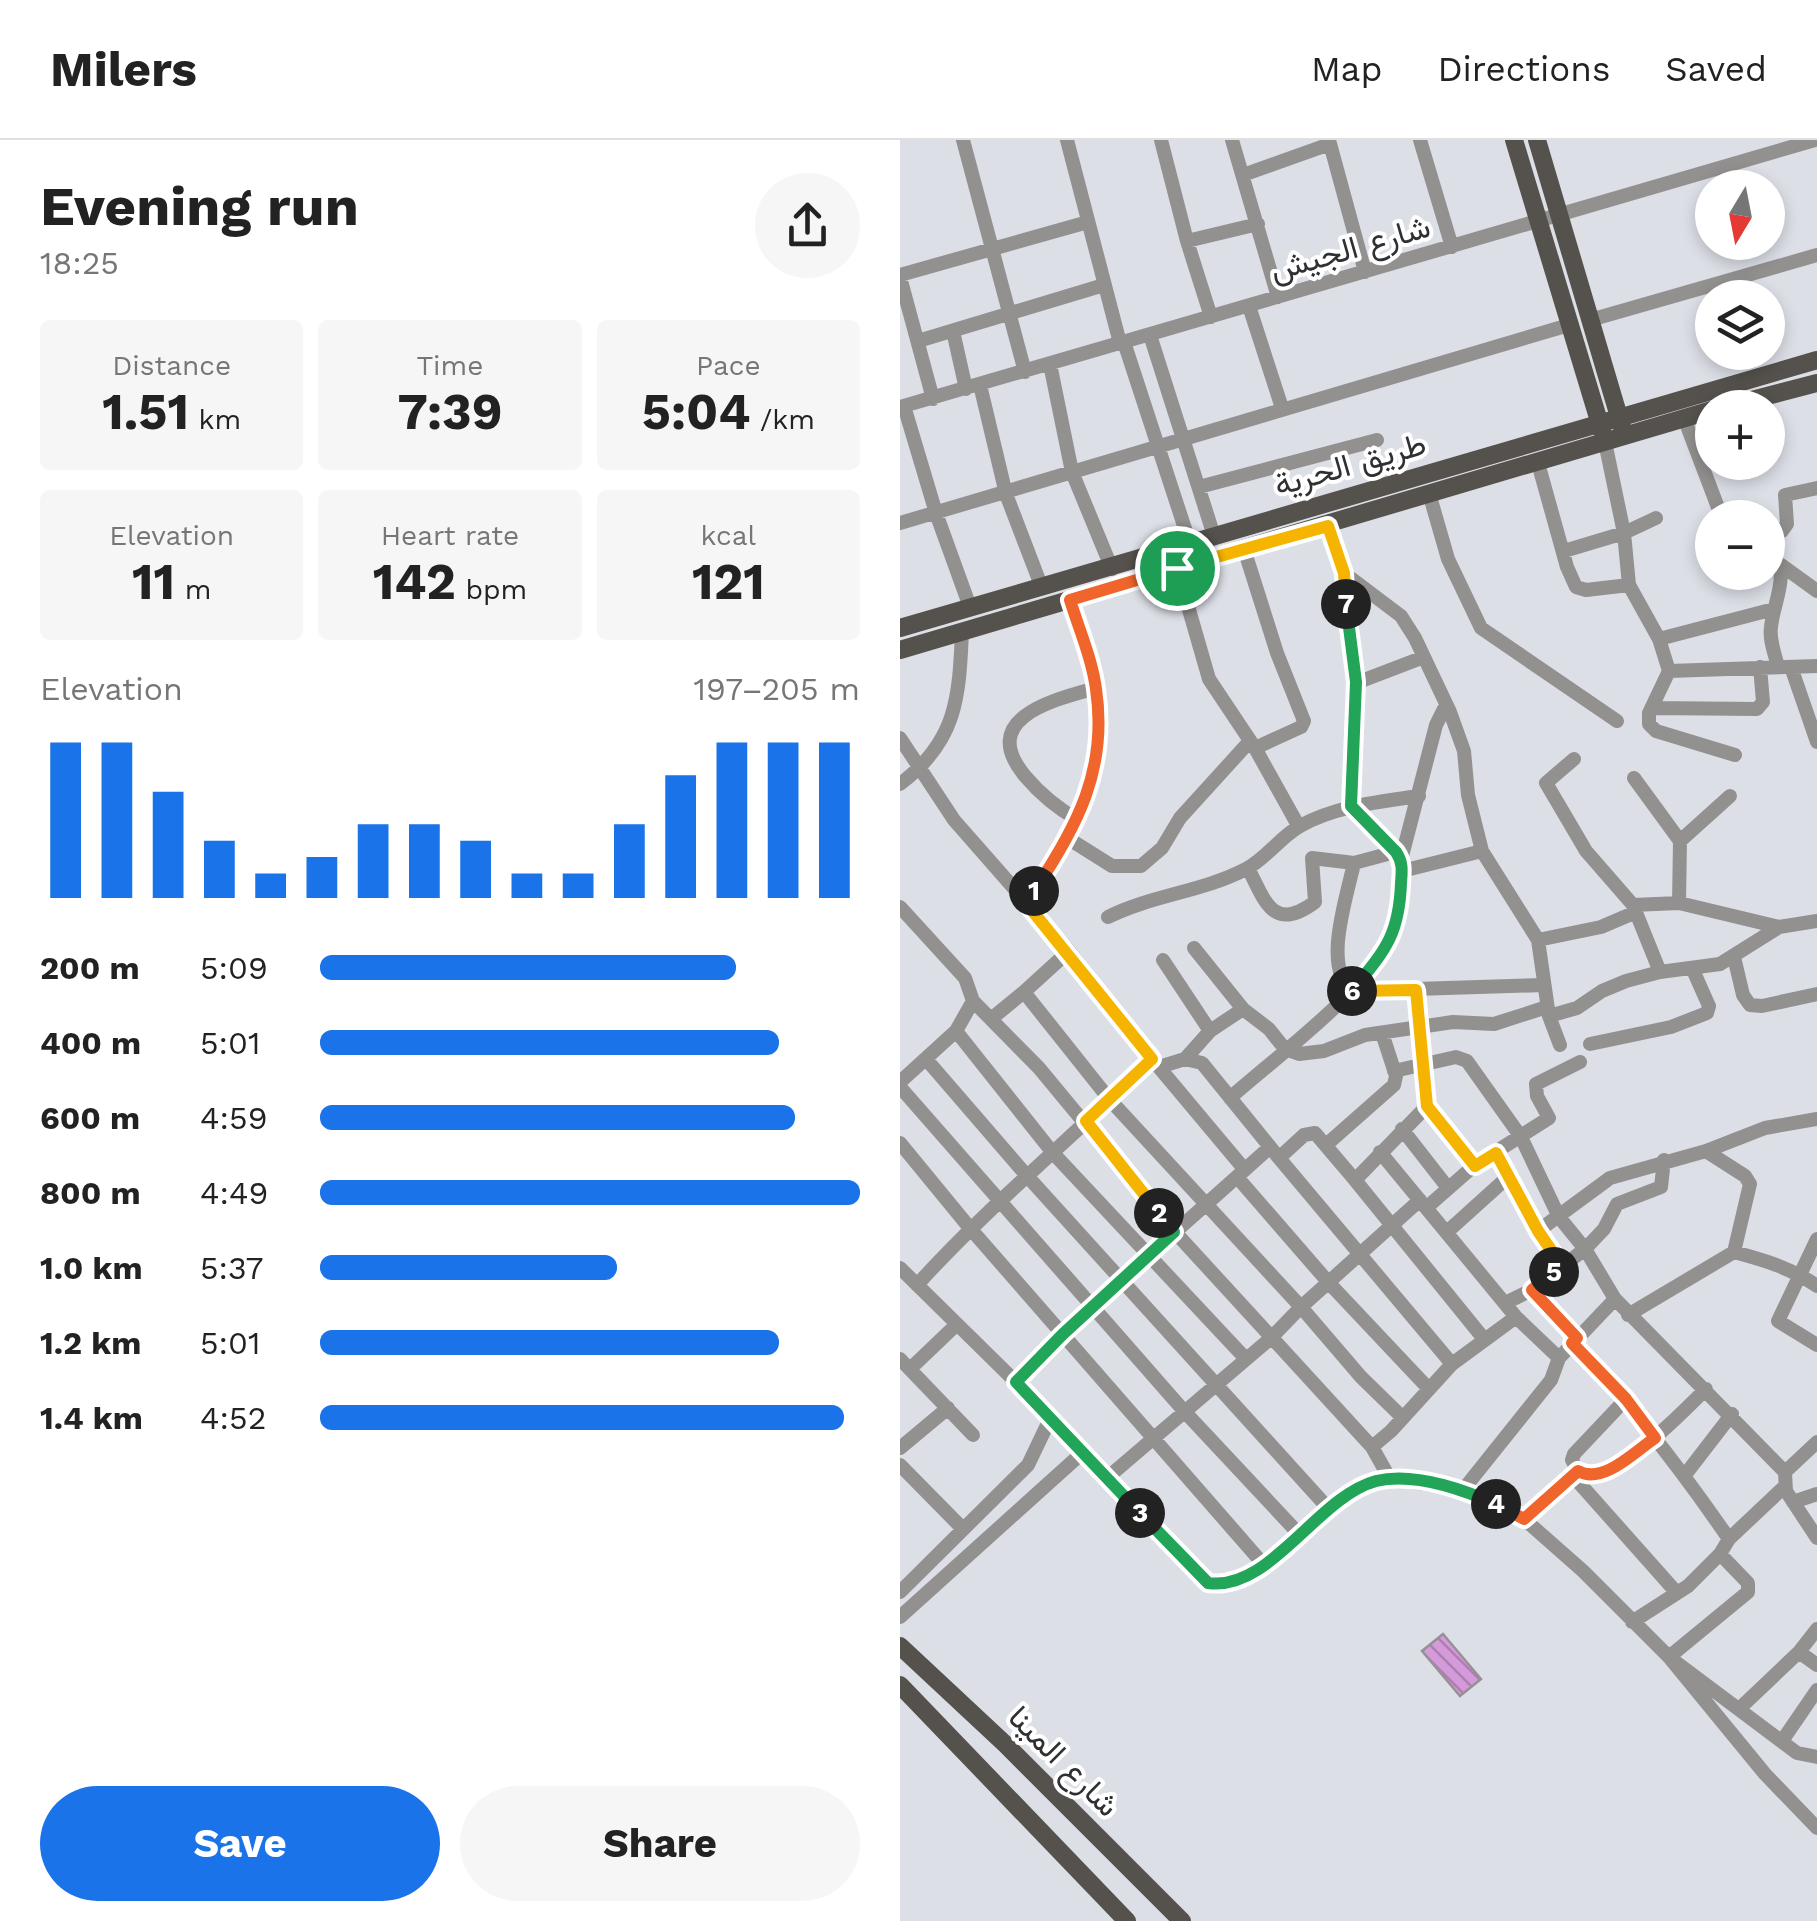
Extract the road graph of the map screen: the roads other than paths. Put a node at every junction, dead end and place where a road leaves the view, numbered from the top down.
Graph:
1 (963, 140) edge
2 (1067, 140) edge
3 (1162, 140) edge
4 (1232, 140) edge
5 (1420, 140) edge
6 (1514, 140) edge
7 (1537, 140) edge
8 (1815, 140) edge
9 (1329, 142) edge
10 (1243, 175) junction
11 (1560, 216) junction
12 (1088, 222) junction
13 (1537, 222) junction
14 (1258, 224) junction
15 (1187, 241) junction
16 (993, 248) junction
17 (1452, 248) junction
18 (1817, 255) edge
19 (1365, 272) junction
20 (900, 276) edge
21 (1104, 286) junction
22 (1278, 298) junction
23 (1249, 306) junction
24 (1010, 314) junction
25 (1212, 317) junction
26 (1590, 320) junction
27 (1569, 325) junction
28 (953, 331) junction
29 (1150, 335) junction
30 (918, 341) junction
31 (1122, 342) junction
32 (1817, 360) edge
33 (1050, 364) junction
34 (1025, 372) junction
35 (1817, 384) edge
36 (973, 387) junction
37 (1785, 392) edge
38 (933, 398) junction
39 (902, 406) edge
40 (1282, 408) junction
41 (1695, 415) edge
42 (1619, 416) junction
43 (1684, 418) junction
44 (1599, 422) junction
45 (1184, 436) junction
46 (1625, 436) junction
47 (1377, 440) dead end
48 (1605, 442) junction
49 (1158, 444) junction
50 (1538, 462) junction
51 (1072, 472) junction
52 (1199, 487) junction
53 (1817, 488) edge
54 (1430, 493) junction
55 (1006, 494) junction
56 (1715, 500) edge
57 (936, 513) junction
58 (1656, 518) dead end
59 (900, 523) edge
60 (1328, 526) junction
61 (1785, 527) edge
62 (1624, 533) junction
63 (1214, 536) junction
64 (1190, 544) junction
65 (1244, 549) junction
66 (1564, 550) junction
67 (1177, 568) junction
68 (1785, 568) edge
69 (1112, 569) junction
70 (1344, 573) junction
71 (1629, 585) junction
72 (1042, 588) junction
73 (1777, 590) edge
74 (1817, 591) edge
75 (1070, 600) junction
76 (970, 608) junction
77 (1774, 610) junction
78 (900, 628) edge
79 (962, 632) junction
80 (1659, 640) junction
81 (900, 650) edge
82 (1424, 657) junction
83 (1817, 666) edge
84 (1760, 667) junction
85 (1784, 667) junction
86 (1669, 671) junction
87 (1356, 682) junction
88 (1096, 688) junction
89 (1446, 705) junction
90 (1652, 708) junction
91 (1617, 721) dead end
92 (900, 738) edge
93 (1817, 742) edge
94 (1252, 745) junction
95 (1736, 756) dead end
96 (1574, 760) dead end
97 (919, 770) junction
98 (1634, 778) dead end
99 (900, 784) edge
100 (1419, 796) junction
101 (1730, 796) dead end
102 (1351, 806) junction
103 (1078, 820) junction
104 (1299, 827) junction
105 (1069, 839) junction
106 (1680, 841) junction
107 (1482, 851) junction
108 (1399, 861) junction
109 (1354, 864) junction
110 (1248, 868) junction
111 (1680, 902) junction
112 (1026, 903) junction
113 (900, 907) edge
114 (1635, 909) junction
115 (1108, 917) dead end
116 (1817, 922) edge
117 (1778, 928) junction
118 (1538, 940) junction
119 (1194, 948) dead end
120 (1068, 952) junction
121 (1734, 957) junction
122 (1163, 960) dead end
123 (1694, 970) junction
124 (1660, 972) junction
125 (1544, 985) junction
126 (1416, 990) junction
127 (1352, 991) junction
128 (1024, 992) junction
129 (1817, 994) edge
130 (973, 1001) junction
131 (1242, 1009) junction
132 (1548, 1011) junction
133 (992, 1020) junction
134 (1418, 1027) junction
135 (956, 1031) junction
136 (1210, 1031) junction
137 (1382, 1033) junction
138 (1590, 1044) dead end
139 (1560, 1045) dead end
140 (1285, 1049) junction
141 (926, 1059) junction
142 (1185, 1059) junction
143 (1580, 1062) dead end
144 (1155, 1063) junction
145 (1422, 1063) junction
146 (1394, 1071) junction
147 (901, 1081) edge
148 (1230, 1098) junction
149 (1110, 1100) junction
150 (1427, 1106) junction
151 (1817, 1119) edge
152 (1086, 1121) junction
153 (1402, 1129) junction
154 (1521, 1137) junction
155 (900, 1142) edge
156 (1326, 1145) junction
157 (1706, 1151) junction
158 (1380, 1152) junction
159 (1054, 1153) junction
160 (1274, 1153) junction
161 (1496, 1153) junction
162 (1664, 1160) junction
163 (1475, 1166) junction
164 (1241, 1173) junction
165 (1510, 1176) junction
166 (1028, 1177) junction
167 (1610, 1178) junction
168 (1355, 1180) junction
169 (1448, 1188) junction
170 (998, 1202) junction
171 (1205, 1204) junction
172 (1423, 1204) junction
173 (1617, 1204) junction
174 (1559, 1216) junction
175 (969, 1227) junction
176 (1391, 1228) junction
177 (1538, 1231) junction
178 (1174, 1232) junction
179 (1447, 1232) junction
180 (1817, 1240) edge
181 (1585, 1249) junction
182 (1734, 1252) junction
183 (1148, 1254) junction
184 (1360, 1256) junction
185 (1562, 1266) junction
186 (900, 1268) edge
187 (1800, 1274) junction
188 (1121, 1281) junction
189 (1329, 1283) junction
190 (917, 1284) junction
191 (1817, 1286) edge
192 (1532, 1290) junction
193 (1615, 1299) junction
194 (1505, 1303) junction
195 (1301, 1307) junction
196 (1092, 1308) junction
197 (1628, 1315) junction
198 (1516, 1317) junction
199 (956, 1325) junction
200 (1063, 1334) junction
201 (1271, 1338) junction
202 (1484, 1339) junction
203 (1574, 1340) junction
204 (1817, 1345) edge
205 (1558, 1358) junction
206 (1246, 1360) junction
207 (905, 1364) edge
208 (1452, 1364) junction
209 (1016, 1382) junction
210 (1216, 1384) junction
211 (1428, 1388) junction
212 (1706, 1389) junction
213 (1626, 1399) junction
214 (948, 1408) junction
215 (1184, 1411) junction
216 (1732, 1414) junction
217 (1403, 1418) junction
218 (1050, 1419) junction
219 (973, 1435) dead end
220 (1655, 1438) junction
221 (1156, 1439) junction
222 (1817, 1442) edge
223 (1372, 1447) junction
224 (900, 1448) edge
225 (1082, 1453) junction
226 (900, 1465) edge
227 (1575, 1474) junction
228 (1685, 1475) junction
229 (1107, 1478) junction
230 (1390, 1479) junction
231 (1784, 1480) junction
232 (1463, 1490) junction
233 (1817, 1494) edge
234 (1793, 1502) junction
235 (1328, 1508) junction
236 (1524, 1519) junction
237 (963, 1530) junction
238 (1299, 1534) junction
239 (1817, 1538) edge
240 (1728, 1539) junction
241 (1720, 1554) junction
242 (1264, 1565) junction
243 (900, 1566) edge
244 (913, 1579) junction
245 (900, 1592) edge
246 (1677, 1594) junction
247 (900, 1617) edge
248 (1632, 1622) junction
249 (1817, 1629) edge
250 (900, 1646) edge
251 (1800, 1652) junction
252 (1669, 1657) junction
253 (1817, 1664) edge
254 (900, 1686) edge
255 (1817, 1690) edge
256 (1739, 1709) junction
257 (1782, 1741) junction
258 (1005, 1744) junction
259 (1817, 1756) edge
260 (978, 1766) junction
261 (1817, 1828) edge
262 (1127, 1921) edge
263 (1182, 1921) edge

1 - 16 street
2 - 12 street
3 - 15 street
4 - 10 street
5 - 17 street
6 - 13 main road
7 - 11 main road
8 - 11 street, شارع الجيش
9 - 10 street
9 - 19 street
10 - 14 street
11 - 13 street, شارع الجيش
11 - 26 main road
12 - 16 street
12 - 21 street
13 - 17 street, شارع الجيش
13 - 27 main road
14 - 15 street
14 - 22 street
15 - 25 street
16 - 20 street
16 - 24 street
17 - 19 street, شارع الجيش
18 - 26 street
19 - 22 street, شارع الجيش
20 - 30 street
21 - 24 street
21 - 31 street
22 - 23 street, شارع الجيش
23 - 25 street, شارع الجيش
23 - 40 street
24 - 28 street
24 - 34 street
25 - 29 street, شارع الجيش
26 - 42 main road
27 - 40 street
27 - 44 main road
28 - 30 street
28 - 36 street
29 - 31 street, شارع الجيش
29 - 45 street
30 - 38 street
31 - 33 street, شارع الجيش
31 - 49 street
32 - 42 main road, طريق الحرية
33 - 34 street, شارع الجيش
33 - 51 street
34 - 36 street, شارع الجيش
35 - 37 main road
36 - 38 street, شارع الجيش
36 - 55 street
38 - 39 street, شارع الجيش
39 - 57 street
40 - 45 street
41 - 43 main road, طريق الحرية
42 - 44 main road, طريق الحرية
42 - 46 main road
43 - 46 main road, طريق الحرية
43 - 56 street
44 - 48 main road
44 - 63 main road, طريق الحرية
45 - 49 street
45 - 52 street
46 - 48 main road, طريق الحرية
47 - 52 street
48 - 50 main road, طريق الحرية
48 - 62 street
49 - 51 street
49 - 64 street
50 - 54 main road, طريق الحرية
50 - 66 street
51 - 55 street
51 - 69 street
52 - 63 street
53 - 61 street
54 - 60 main road, طريق الحرية
54 - 91 street
55 - 57 street
55 - 72 street
57 - 59 street
57 - 76 street
58 - 62 street
60 - 65 main road, طريق الحرية
60 - 70 street
62 - 66 street
62 - 71 street
63 - 64 main road, طريق الحرية
64 - 69 main road, طريق الحرية
65 - 67 main road, طريق الحرية
65 - 94 street
66 - 71 street
67 - 75 main road, طريق الحرية
67 - 94 street
68 - 74 street
69 - 72 main road, طريق الحرية
70 - 82 street
70 - 87 street
71 - 80 street
72 - 76 main road, طريق الحرية
73 - 77 street
75 - 79 main road, طريق الحرية
75 - 88 street
76 - 78 main road, طريق الحرية
77 - 80 street
77 - 85 street
79 - 81 main road, طريق الحرية
79 - 97 street
80 - 86 street
82 - 87 street
82 - 89 street
83 - 85 street
84 - 85 street
84 - 86 street
84 - 90 street
85 - 93 street
86 - 90 street
87 - 102 street
88 - 103 street
88 - 103 street
89 - 100 street
89 - 107 street
90 - 95 street
92 - 97 street
94 - 104 street
94 - 105 street
96 - 114 street
97 - 99 street
97 - 112 street
98 - 106 street
100 - 102 street
100 - 108 street
101 - 106 street
102 - 104 street
102 - 108 street
103 - 105 street
104 - 110 street
105 - 112 street
106 - 111 street
107 - 108 street
107 - 118 street
108 - 109 street
108 - 127 street
109 - 110 street
109 - 127 street
110 - 115 street
111 - 114 street
111 - 117 street
112 - 120 street
113 - 130 street
114 - 118 street
114 - 124 street
116 - 117 street
117 - 121 street
118 - 125 street
119 - 131 street
120 - 128 street
120 - 144 street
121 - 123 street
121 - 129 street
122 - 136 street
123 - 124 street
123 - 138 street
124 - 132 street
125 - 126 street
125 - 132 street
126 - 127 street
126 - 134 street
127 - 140 street
128 - 133 street
128 - 149 street
130 - 133 street
130 - 135 street
131 - 136 street
131 - 140 street
132 - 134 street
132 - 139 street
133 - 152 street
134 - 137 street
134 - 145 street
135 - 141 street
135 - 159 street
136 - 142 street
137 - 140 street
137 - 146 street
140 - 148 street
141 - 147 street
141 - 166 street
142 - 144 street
142 - 148 street
143 - 154 street
144 - 149 street
144 - 164 street
145 - 146 street
145 - 150 street
145 - 154 street
146 - 156 street
147 - 170 street
148 - 160 street
149 - 152 street
149 - 171 street
150 - 153 street
150 - 163 street
151 - 157 street
152 - 159 street
152 - 178 street
153 - 158 street
153 - 169 street
154 - 161 street
154 - 174 street
155 - 175 street
156 - 160 street
156 - 168 street
157 - 162 street
157 - 182 street
158 - 168 street
158 - 172 street
159 - 166 street
159 - 183 street
160 - 164 street
160 - 184 street
161 - 163 street
161 - 165 street
162 - 167 street
162 - 173 street
163 - 169 street
164 - 171 street
164 - 189 street
165 - 177 street
165 - 179 street
166 - 170 street
166 - 188 street
167 - 173 street
167 - 174 street
168 - 176 street
169 - 172 street
170 - 175 street
170 - 196 street
171 - 178 street
171 - 195 street
172 - 176 street
172 - 179 street
173 - 181 street
174 - 177 street
174 - 181 street
175 - 190 street
175 - 200 street
176 - 184 street
176 - 202 street
177 - 185 street
178 - 183 street
178 - 201 street
179 - 194 street
180 - 187 street
181 - 185 street
181 - 193 street
182 - 187 street
182 - 197 street
183 - 188 street
183 - 206 street
184 - 189 street
184 - 208 street
185 - 192 street
186 - 190 street
187 - 191 street
187 - 204 street
188 - 196 street
188 - 210 street
189 - 195 street
189 - 211 street
190 - 199 street
192 - 194 street
192 - 203 street
193 - 197 street
193 - 203 street
194 - 198 street
195 - 201 street
195 - 217 street
196 - 200 street
196 - 215 street
197 - 212 street
198 - 202 street
198 - 205 street
199 - 207 street
199 - 209 street
200 - 209 street
200 - 221 street
201 - 206 street
201 - 223 street
202 - 208 street
203 - 205 street
203 - 213 street
205 - 232 street
206 - 210 street
207 - 214 street
208 - 211 street
209 - 218 street
210 - 215 street
210 - 235 street
211 - 217 street
212 - 216 street
212 - 220 street
213 - 220 street
213 - 227 street
214 - 219 street
214 - 224 street
215 - 221 street
215 - 238 street
216 - 228 street
216 - 231 street
217 - 223 street
218 - 225 street
218 - 237 street
220 - 227 street
220 - 228 street
221 - 229 street
221 - 242 street
222 - 231 street
223 - 230 street
225 - 229 street
225 - 247 street
226 - 237 street
227 - 236 street
227 - 246 street
228 - 240 street
229 - 242 street
230 - 232 street
230 - 235 street
231 - 234 street
231 - 240 street
232 - 236 street
233 - 234 street
234 - 239 street
235 - 238 street
236 - 248 street
237 - 244 street
238 - 242 street
240 - 241 street
241 - 246 street
241 - 252 street
243 - 244 street
244 - 245 street
246 - 248 street
248 - 252 street
249 - 251 street
250 - 258 main road, شارع المينا
251 - 253 street
251 - 256 street
252 - 256 street
252 - 261 street
254 - 260 main road, شارع المينا
255 - 257 street
256 - 257 street
257 - 259 street
258 - 260 main road
258 - 263 main road, شارع المينا
260 - 262 main road, شارع المينا

